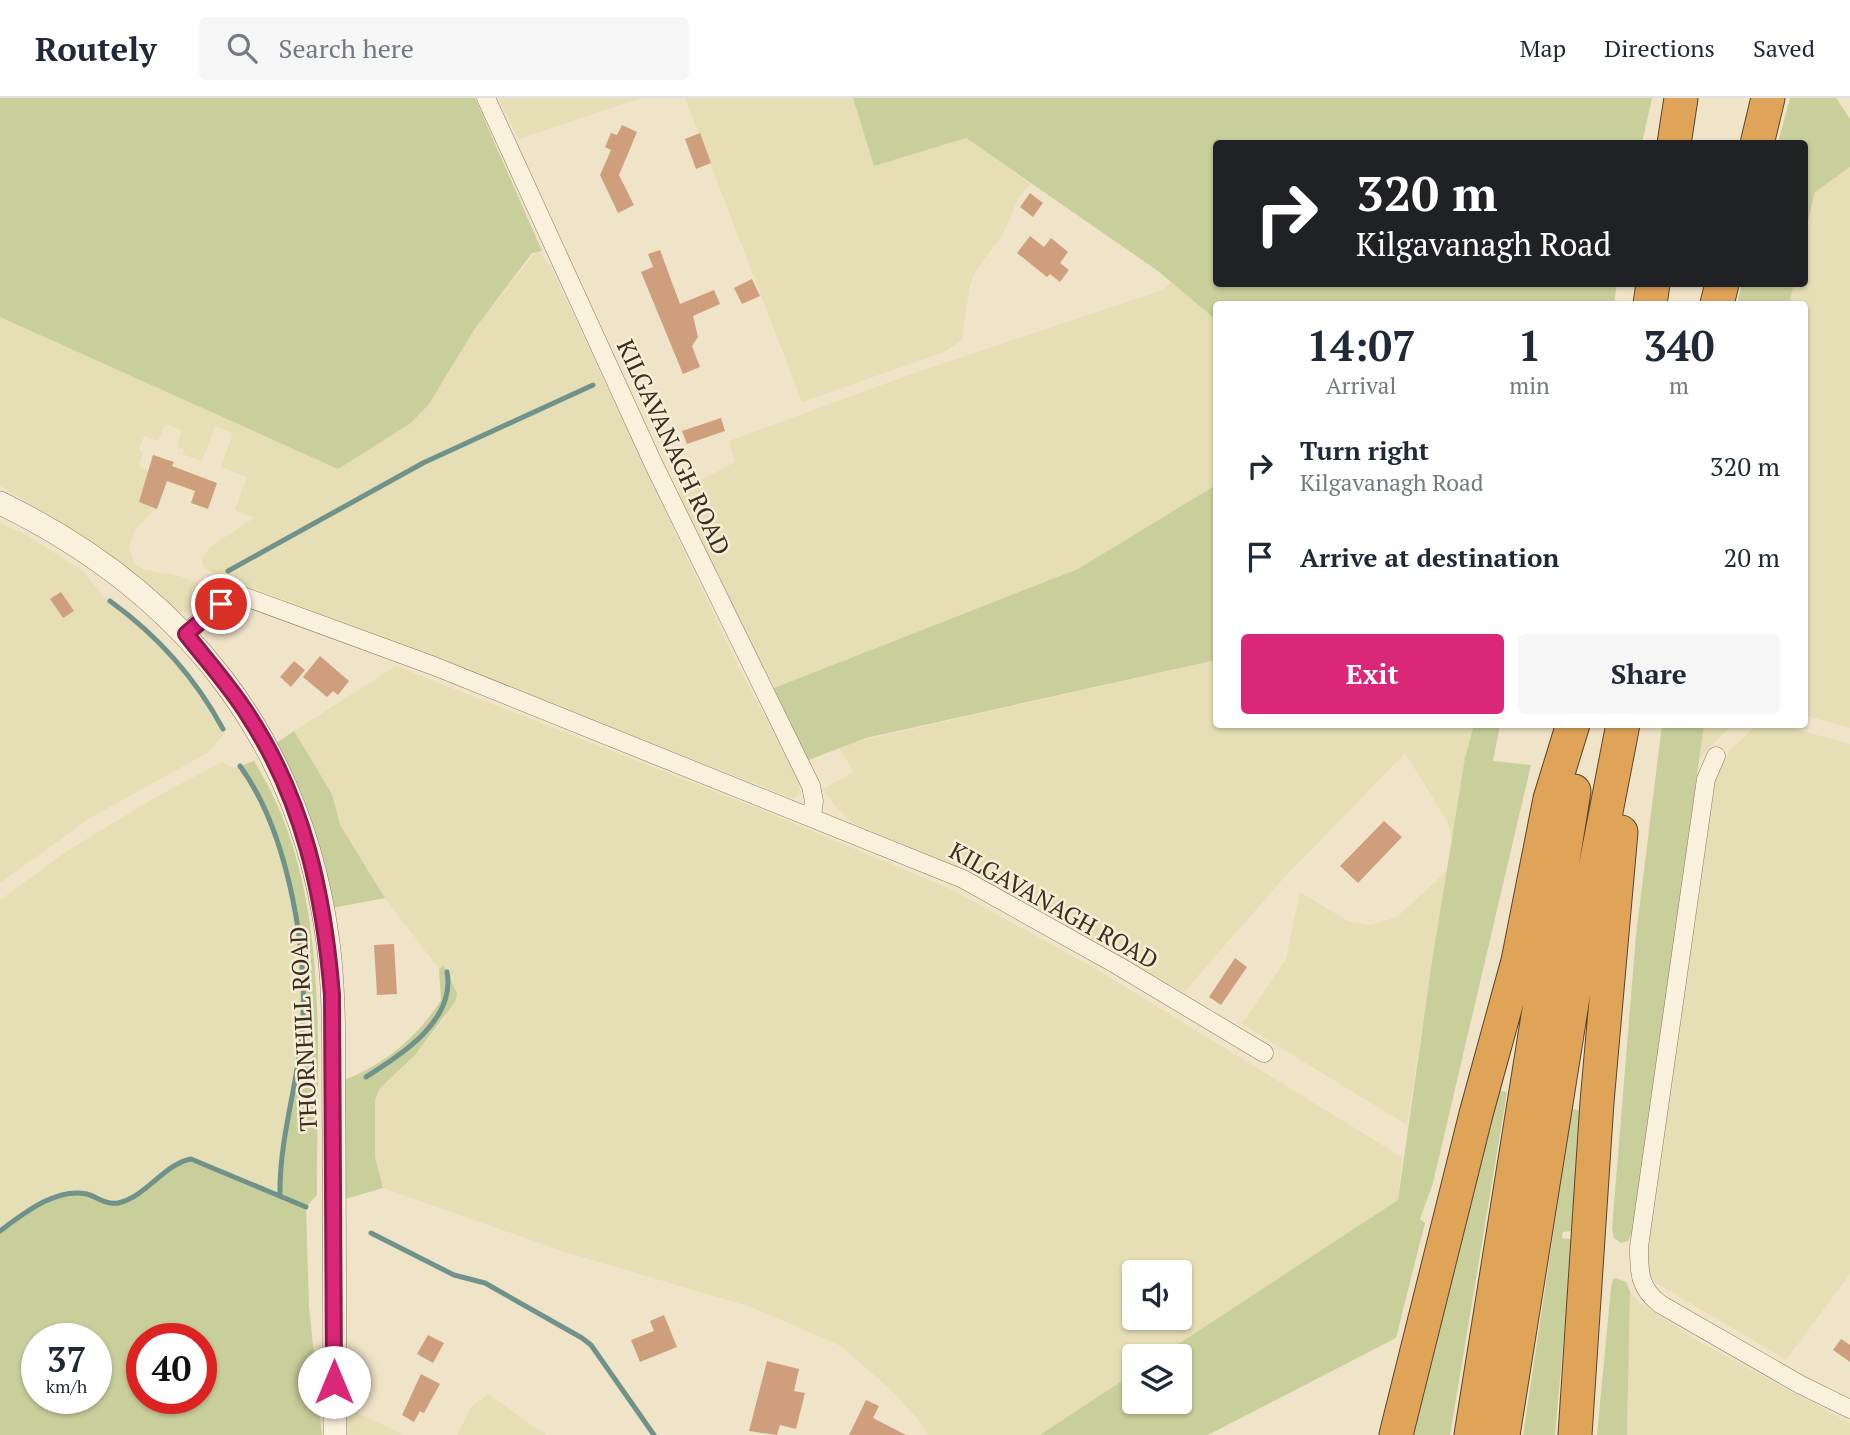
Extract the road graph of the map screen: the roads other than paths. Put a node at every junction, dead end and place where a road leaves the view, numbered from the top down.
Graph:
1 (486, 98) edge
2 (1681, 98) edge
3 (1768, 98) edge
4 (1675, 140) edge
5 (1758, 140) edge
6 (0, 503) edge
7 (186, 634) junction
8 (1572, 728) edge
9 (1583, 728) edge
10 (1625, 728) edge
11 (1626, 728) edge
12 (1716, 756) dead end
13 (812, 816) junction
14 (1264, 1054) dead end
15 (1850, 1409) edge
16 (335, 1435) edge
17 (1396, 1435) edge
18 (1471, 1435) edge
19 (1503, 1435) edge
20 (1574, 1435) edge

1 - 13 street, KILGAVANAGH ROAD
2 - 4 highway
3 - 5 highway
6 - 7 street, THORNHILL ROAD
7 - 13 street, KILGAVANAGH ROAD
7 - 16 street, THORNHILL ROAD
8 - 17 highway
9 - 18 highway
10 - 19 highway
11 - 20 highway
12 - 15 street
13 - 14 street, KILGAVANAGH ROAD

